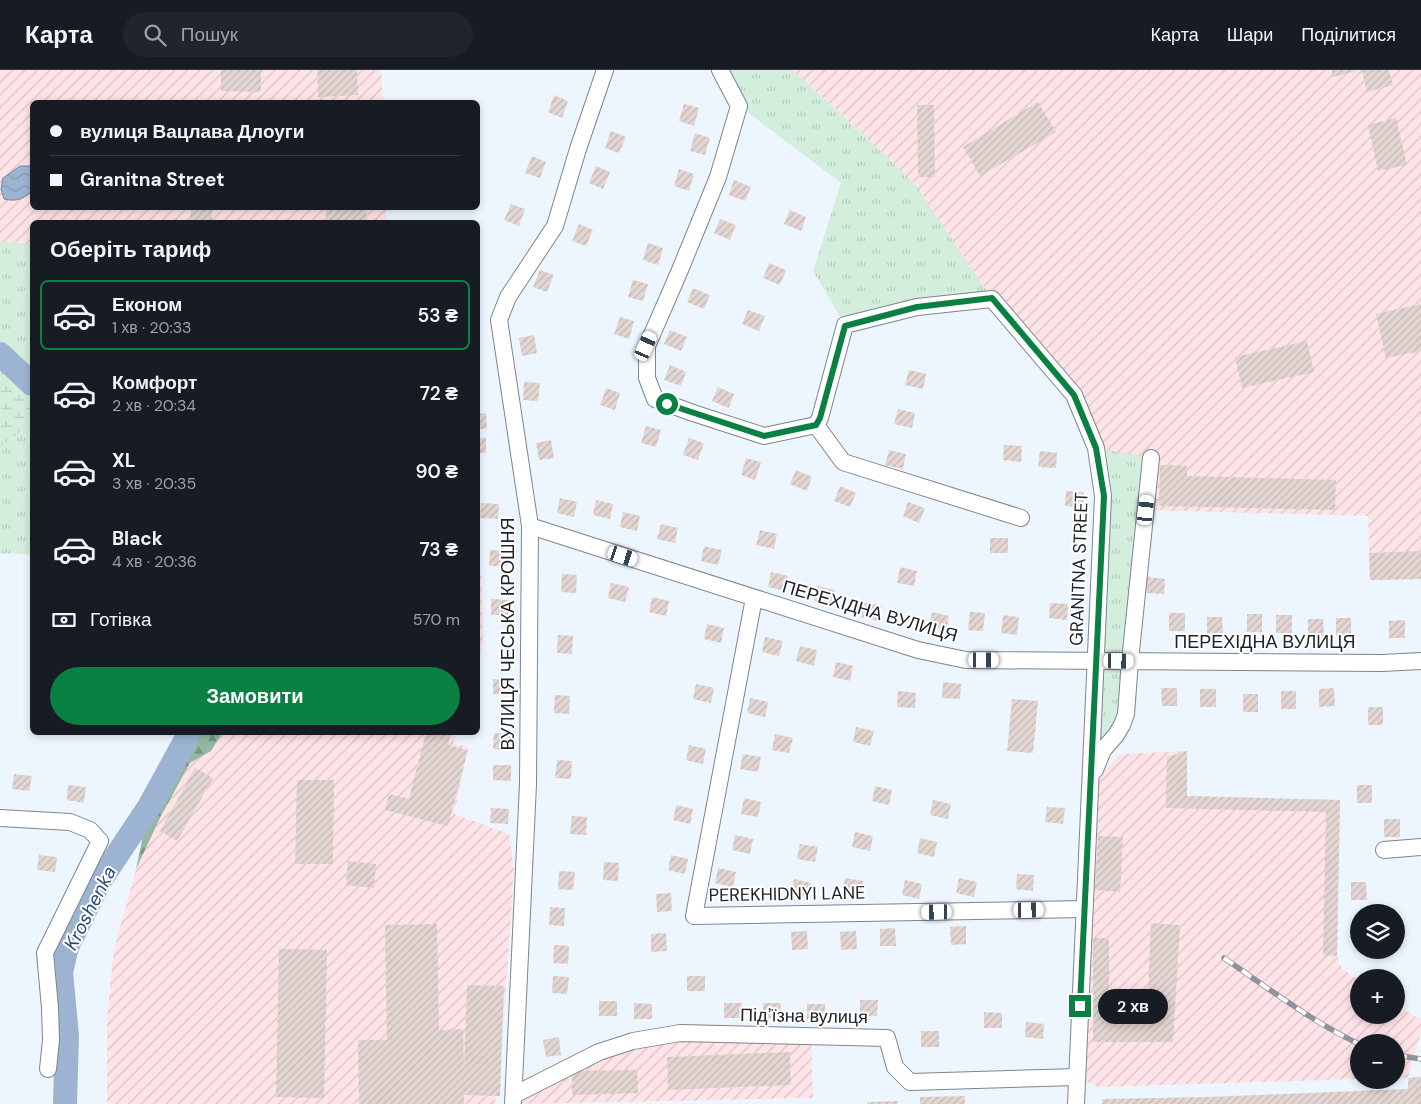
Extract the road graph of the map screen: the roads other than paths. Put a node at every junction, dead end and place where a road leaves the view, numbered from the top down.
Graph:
1 (604, 70) edge
2 (720, 70) edge
3 (816, 425) junction
4 (1151, 458) dead end
5 (1021, 518) dead end
6 (530, 526) junction
7 (754, 598) junction
8 (1096, 660) junction
9 (1130, 661) junction
10 (1421, 661) edge
11 (1090, 786) junction
12 (0, 818) edge
13 (1421, 847) edge
14 (1384, 850) dead end
15 (1084, 909) junction
16 (48, 1069) dead end
17 (1077, 1077) junction
18 (513, 1100) edge
19 (1076, 1104) edge

1 - 6 street, ВУЛИЦЯ ЧЕСЬКА КРОШНЯ
2 - 3 street
3 - 5 street
3 - 8 street, GRANITNA STREET
4 - 9 street, GRANITNA STREET
6 - 7 street, ПЕРЕХІДНА ВУЛИЦЯ
6 - 18 street, ВУЛИЦЯ ЧЕСЬКА КРОШНЯ
7 - 8 street, ПЕРЕХІДНА ВУЛИЦЯ
7 - 15 street, PEREKHIDNYI LANE
8 - 9 street, ПЕРЕХІДНА ВУЛИЦЯ
8 - 11 street, GRANITNA STREET
9 - 10 street, ПЕРЕХІДНА ВУЛИЦЯ
9 - 11 street, GRANITNA STREET
11 - 15 street, GRANITNA STREET
12 - 16 street
13 - 14 street
15 - 17 street, GRANITNA STREET
17 - 18 street, Підʼїзна вулиця
17 - 19 street, GRANITNA STREET

